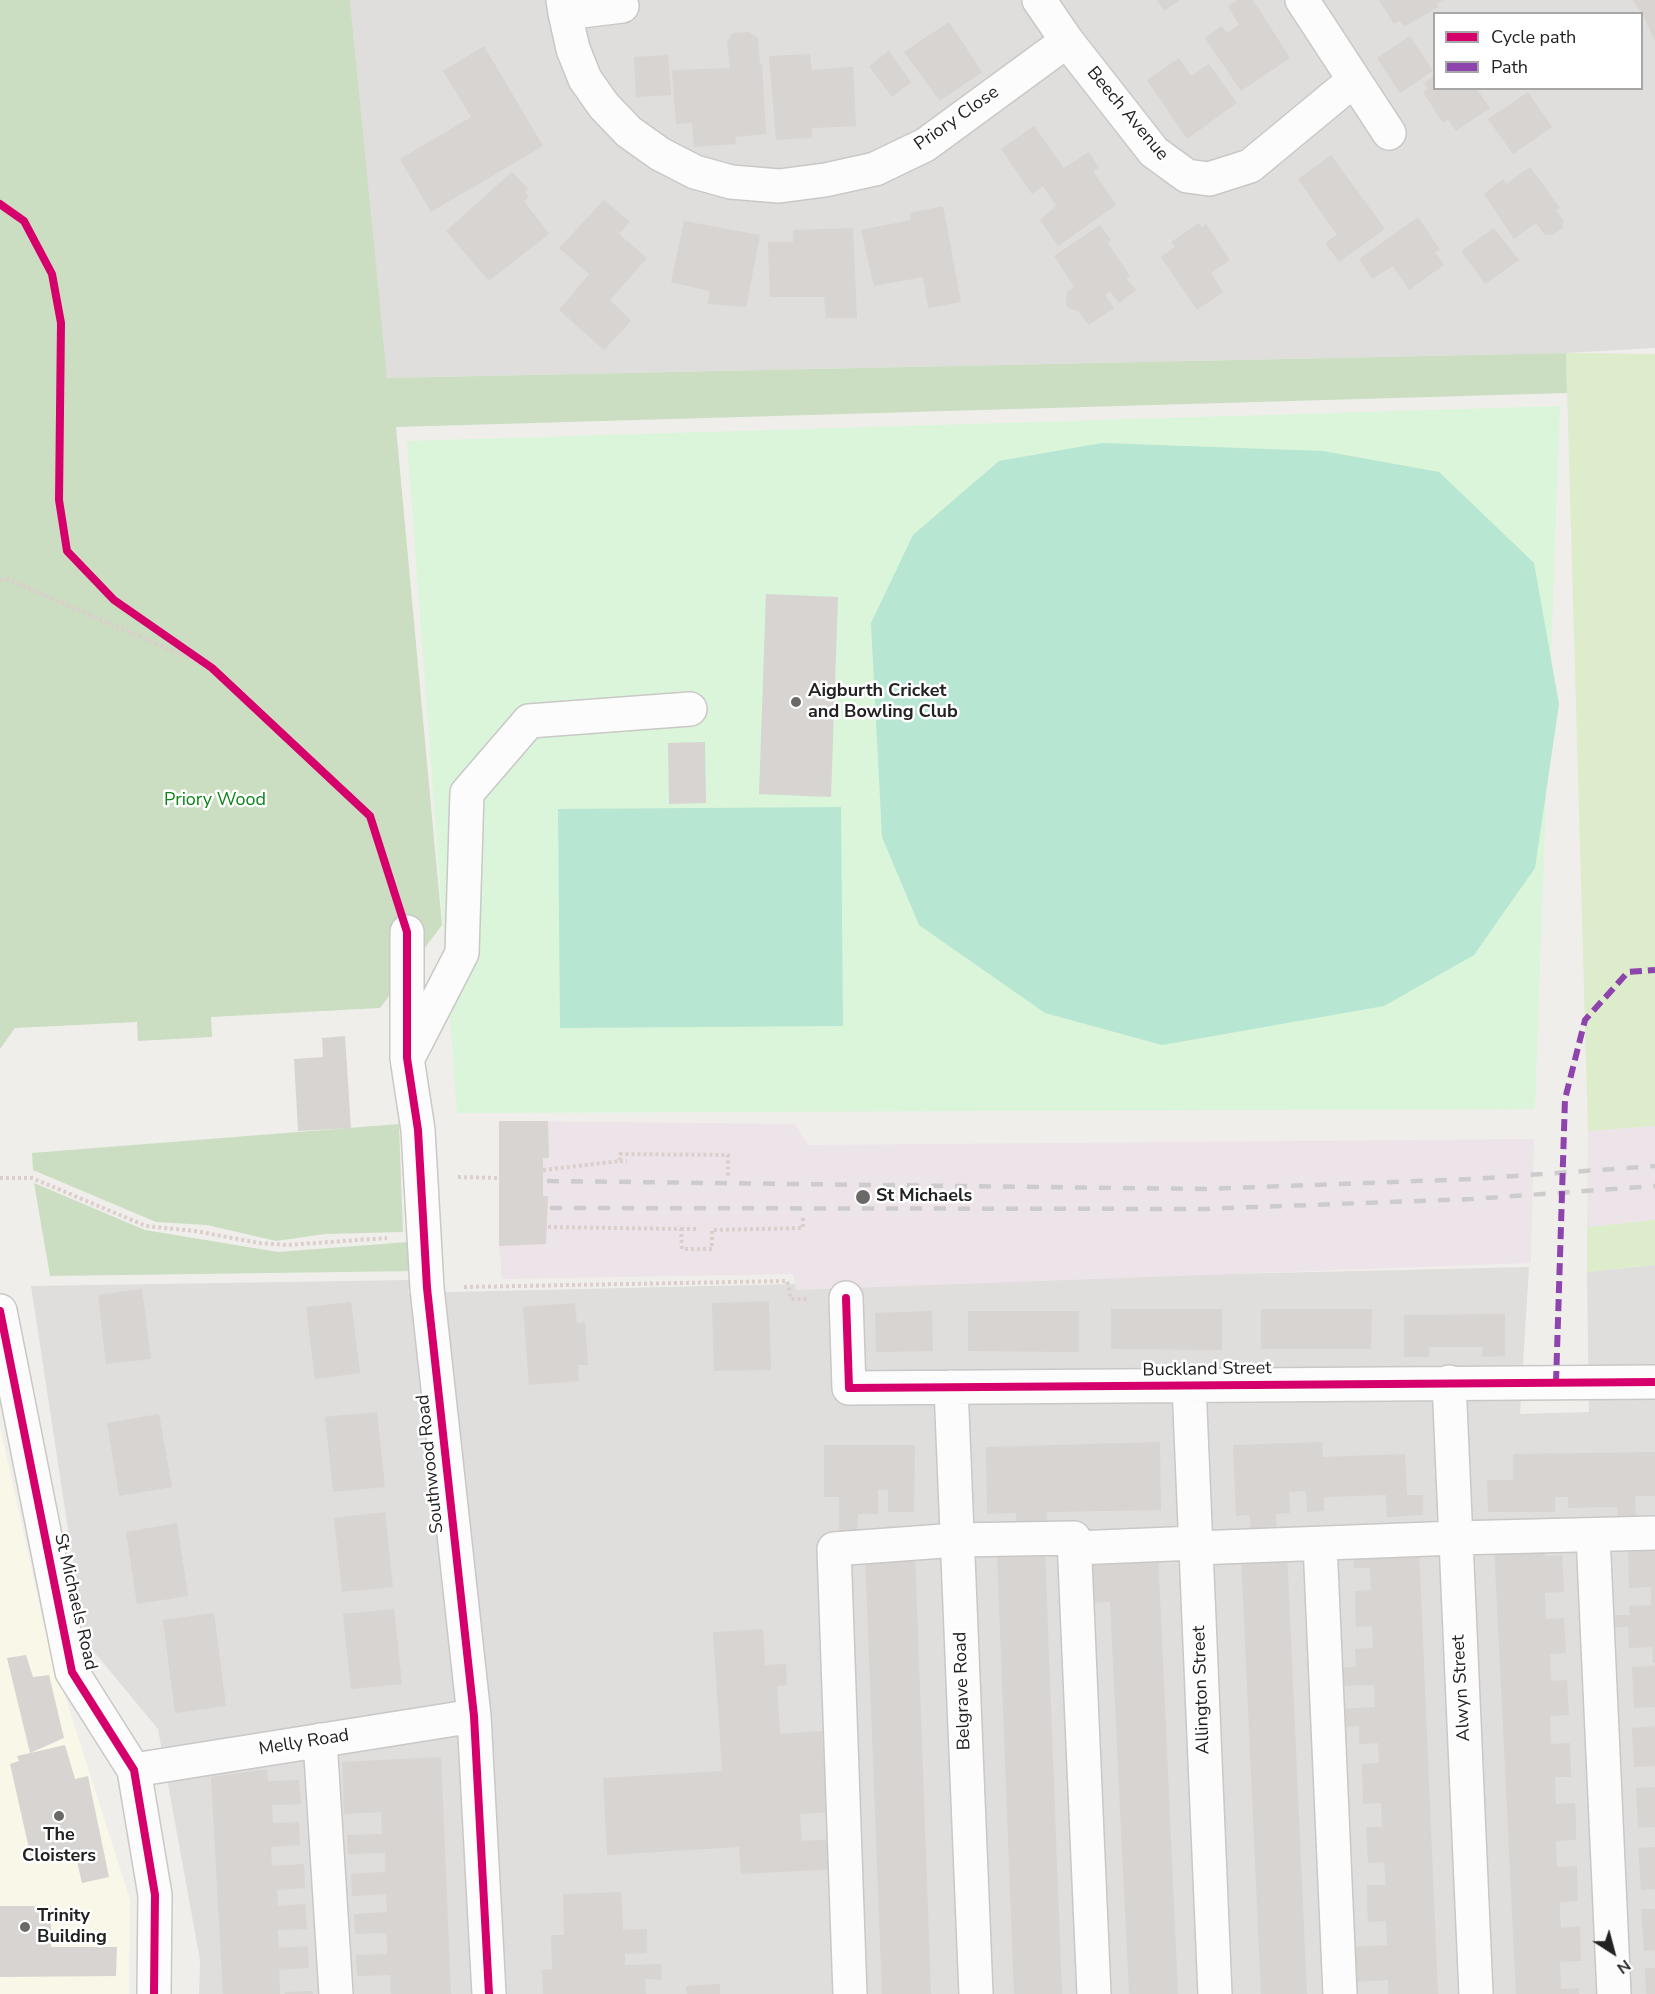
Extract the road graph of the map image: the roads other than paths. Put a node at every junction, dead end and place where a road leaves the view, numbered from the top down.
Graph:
1 (1039, 0) edge
2 (1302, 0) edge
3 (622, 6) dead end
4 (564, 7) edge
5 (1067, 41) junction
6 (1354, 80) junction
7 (1389, 133) dead end
8 (690, 709) dead end
9 (407, 932) dead end
10 (407, 1058) junction
11 (846, 1298) road end
12 (0, 1311) edge
13 (1449, 1382) junction
14 (1655, 1382) edge
15 (1190, 1385) junction
16 (951, 1387) junction
17 (1655, 1533) edge
18 (1593, 1535) junction
19 (1456, 1538) junction
20 (957, 1540) junction
21 (1320, 1544) junction
22 (1196, 1546) junction
23 (1075, 1548) junction
24 (474, 1716) junction
25 (320, 1740) junction
26 (134, 1770) junction
27 (154, 1994) edge
28 (336, 1994) edge
29 (489, 1994) edge
30 (850, 1994) edge
31 (976, 1994) edge
32 (1094, 1994) edge
33 (1215, 1994) edge
34 (1340, 1994) edge
35 (1476, 1994) edge
36 (1614, 1994) edge

1 - 5 street, Beech Avenue
2 - 6 street
3 - 4 street, Priory Close
4 - 5 street, Priory Close
5 - 6 street, Beech Avenue
6 - 7 street
8 - 10 street
9 - 10 street, Southwood Road
10 - 24 street, Southwood Road
11 - 16 street, Buckland Street
12 - 26 street, St Michaels Road
13 - 14 street, Buckland Street
13 - 15 street, Buckland Street
13 - 19 street, Alwyn Street
15 - 16 street, Buckland Street
15 - 22 street, Allington Street
16 - 20 street, Belgrave Road
17 - 18 street
18 - 19 street
18 - 36 street
19 - 21 street
19 - 35 street, Alwyn Street
20 - 23 street
20 - 30 street
20 - 31 street, Belgrave Road
21 - 22 street
21 - 34 street
22 - 23 street
22 - 33 street, Allington Street
23 - 32 street
24 - 25 street, Melly Road
24 - 29 street, Southwood Road
25 - 26 street, Melly Road
25 - 28 street
26 - 27 street, St Michaels Road

